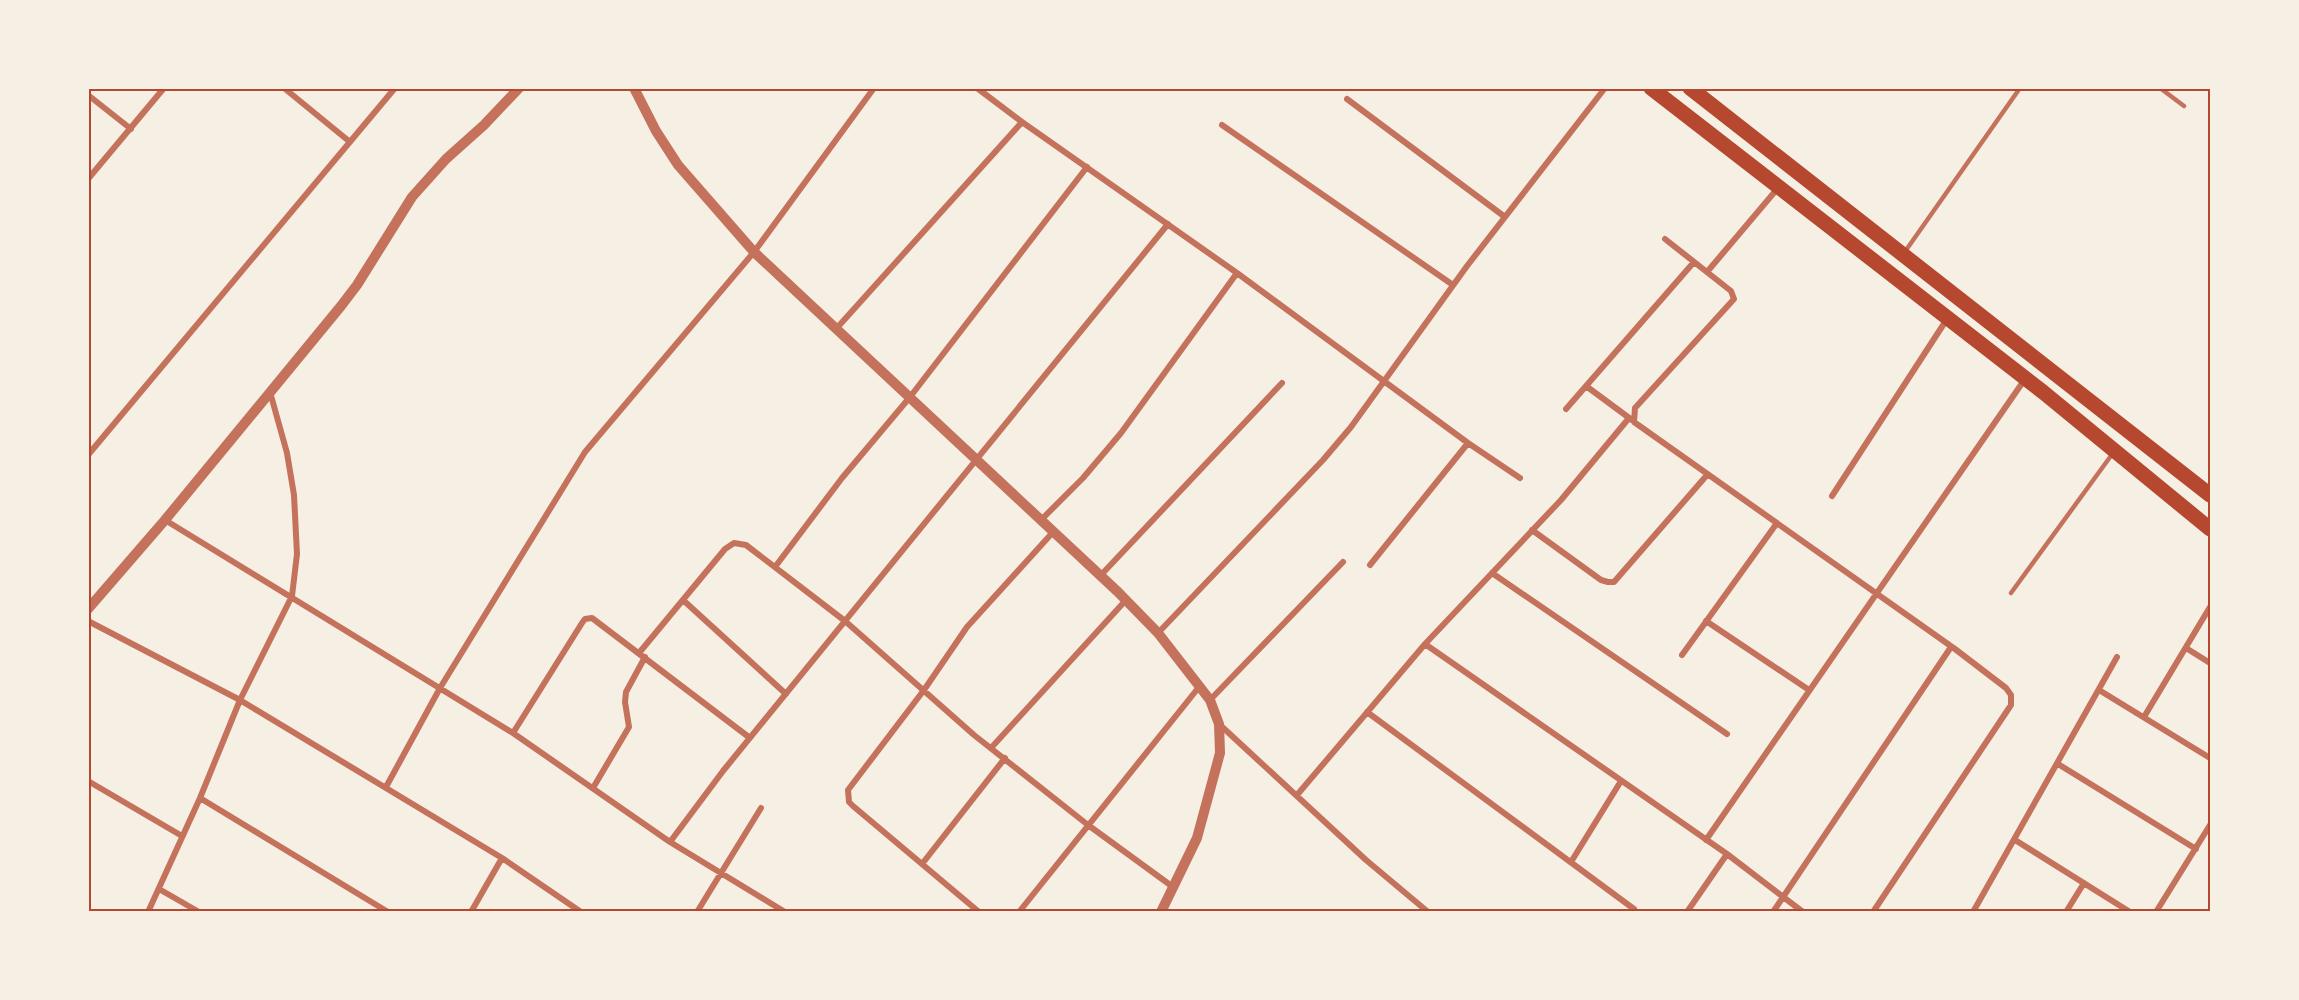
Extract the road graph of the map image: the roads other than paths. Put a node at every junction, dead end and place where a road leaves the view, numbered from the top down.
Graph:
1 (164, 88) edge
2 (284, 88) edge
3 (395, 88) edge
4 (519, 88) edge
5 (634, 88) edge
6 (874, 88) edge
7 (977, 88) edge
8 (1605, 88) edge
9 (1651, 88) edge
10 (1690, 88) edge
11 (2020, 88) edge
12 (2160, 88) edge
13 (88, 95) edge
14 (1347, 99) dead end
15 (2184, 106) dead end
16 (1022, 122) junction
17 (1222, 125) dead end
18 (131, 129) junction
19 (350, 142) junction
20 (1087, 167) junction
21 (88, 179) edge
22 (1778, 187) junction
23 (1505, 217) junction
24 (1168, 224) junction
25 (1665, 239) dead end
26 (754, 252) junction
27 (1903, 254) junction
28 (1694, 262) junction
29 (1707, 272) junction
30 (1237, 273) junction
31 (1453, 285) junction
32 (1947, 318) junction
33 (836, 329) junction
34 (2025, 378) junction
35 (1385, 380) junction
36 (1282, 383) dead end
37 (1586, 386) junction
38 (270, 392) junction
39 (910, 397) junction
40 (1566, 409) dead end
41 (1632, 420) junction
42 (1468, 443) junction
43 (2115, 451) junction
44 (88, 455) edge
45 (976, 459) junction
46 (1707, 475) junction
47 (1520, 478) dead end
48 (2211, 495) edge
49 (1832, 496) dead end
50 (165, 520) junction
51 (1041, 520) junction
52 (1777, 523) junction
53 (2211, 529) edge
54 (1532, 530) junction
55 (1054, 531) junction
56 (1343, 562) dead end
57 (1370, 565) dead end
58 (775, 567) junction
59 (1492, 573) junction
60 (1101, 575) junction
61 (1875, 593) junction
62 (2011, 593) dead end
63 (292, 596) junction
64 (683, 600) junction
65 (1126, 600) junction
66 (2211, 607) edge
67 (88, 609) edge
68 (88, 621) edge
69 (845, 621) junction
70 (1706, 621) junction
71 (1158, 633) junction
72 (1425, 644) junction
73 (1951, 647) junction
74 (2186, 648) junction
75 (642, 655) junction
76 (1682, 655) dead end
77 (2117, 657) dead end
78 (2211, 663) edge
79 (1199, 687) junction
80 (440, 688) junction
81 (924, 690) junction
82 (1809, 690) junction
83 (2099, 690) junction
84 (786, 694) junction
85 (240, 699) junction
86 (1210, 700) junction
87 (1367, 712) junction
88 (2144, 717) junction
89 (1219, 724) junction
90 (513, 733) junction
91 (1727, 734) dead end
92 (750, 738) junction
93 (991, 748) junction
94 (1005, 758) junction
95 (2211, 758) edge
96 (2058, 764) junction
97 (88, 781) edge
98 (1621, 781) junction
99 (387, 787) junction
100 (593, 788) junction
101 (1297, 795) junction
102 (200, 798) junction
103 (761, 808) dead end
104 (1088, 825) junction
105 (2211, 825) edge
106 (182, 836) junction
107 (1706, 840) junction
108 (2015, 840) junction
109 (670, 843) junction
110 (2196, 849) junction
111 (1727, 854) junction
112 (502, 858) junction
113 (1571, 862) junction
114 (922, 864) junction
115 (721, 873) junction
116 (2084, 883) junction
117 (1174, 887) junction
118 (159, 889) junction
119 (1784, 896) junction
120 (1634, 909) dead end
121 (148, 912) edge
122 (199, 912) edge
123 (388, 912) edge
124 (471, 912) edge
125 (582, 912) edge
126 (698, 912) edge
127 (785, 912) edge
128 (979, 912) edge
129 (1019, 912) edge
130 (1161, 912) edge
131 (1428, 912) edge
132 (1687, 912) edge
133 (1773, 912) edge
134 (1803, 912) edge
135 (1873, 912) edge
136 (1973, 912) edge
137 (2066, 912) edge
138 (2130, 912) edge
139 (2156, 912) edge

1 - 18 street
2 - 19 street
3 - 19 street
4 - 38 street
5 - 26 street
6 - 26 street
7 - 16 street
8 - 23 street
9 - 22 highway
10 - 27 highway
11 - 27 lane
12 - 15 lane
13 - 18 street
14 - 23 street
16 - 20 street
16 - 33 street
17 - 31 street
18 - 21 street
19 - 44 street
20 - 24 street
20 - 39 street
22 - 29 street
22 - 32 highway
23 - 31 street
24 - 30 street
24 - 45 street
25 - 28 street
26 - 33 street
26 - 80 street
27 - 48 highway
28 - 29 street
28 - 37 street
29 - 41 street
30 - 35 street
30 - 51 street
31 - 35 street
32 - 34 highway
32 - 49 street
33 - 39 street
34 - 43 highway
34 - 61 street
35 - 42 street
35 - 71 street
36 - 60 street
37 - 40 street
37 - 41 street
38 - 50 street
38 - 63 street
39 - 45 street
39 - 58 street
41 - 46 street
41 - 54 street
42 - 47 street
42 - 57 street
43 - 53 highway
43 - 62 lane
45 - 51 street
45 - 69 street
46 - 52 street
46 - 54 street
50 - 63 street
50 - 67 street
51 - 55 street
52 - 61 street
52 - 70 street
54 - 59 street
55 - 60 street
55 - 81 street
56 - 86 street
58 - 64 street
58 - 69 street
59 - 72 street
59 - 91 street
60 - 65 street
61 - 73 street
61 - 82 street
63 - 80 street
63 - 85 street
64 - 75 street
64 - 84 street
65 - 71 street
65 - 93 street
66 - 74 street
68 - 85 street
69 - 81 street
69 - 84 street
70 - 76 street
70 - 82 street
71 - 79 street
72 - 87 street
72 - 98 street
73 - 119 street
73 - 135 street
74 - 78 street
74 - 88 street
75 - 90 street
75 - 92 street
75 - 100 street
77 - 83 street
79 - 86 street
79 - 104 street
80 - 90 street
80 - 99 street
81 - 93 street
81 - 114 street
82 - 107 street
83 - 88 street
83 - 96 street
84 - 92 street
85 - 99 street
85 - 102 street
86 - 89 street
87 - 101 street
87 - 113 street
88 - 95 street
89 - 101 street
89 - 117 street
90 - 100 street
92 - 109 street
93 - 94 street
94 - 104 street
94 - 114 street
96 - 108 street
96 - 110 street
97 - 106 street
98 - 107 street
98 - 113 street
99 - 112 street
100 - 109 street
101 - 131 street
102 - 106 street
102 - 123 street
103 - 115 street
104 - 117 street
104 - 129 street
105 - 110 street
106 - 118 street
107 - 111 street
108 - 116 street
108 - 136 street
109 - 115 street
110 - 139 street
111 - 119 street
111 - 132 street
112 - 124 street
112 - 125 street
113 - 120 street
114 - 128 street
115 - 126 street
115 - 127 street
116 - 137 street
116 - 138 street
117 - 130 street
118 - 121 street
118 - 122 street
119 - 133 street
119 - 134 street

